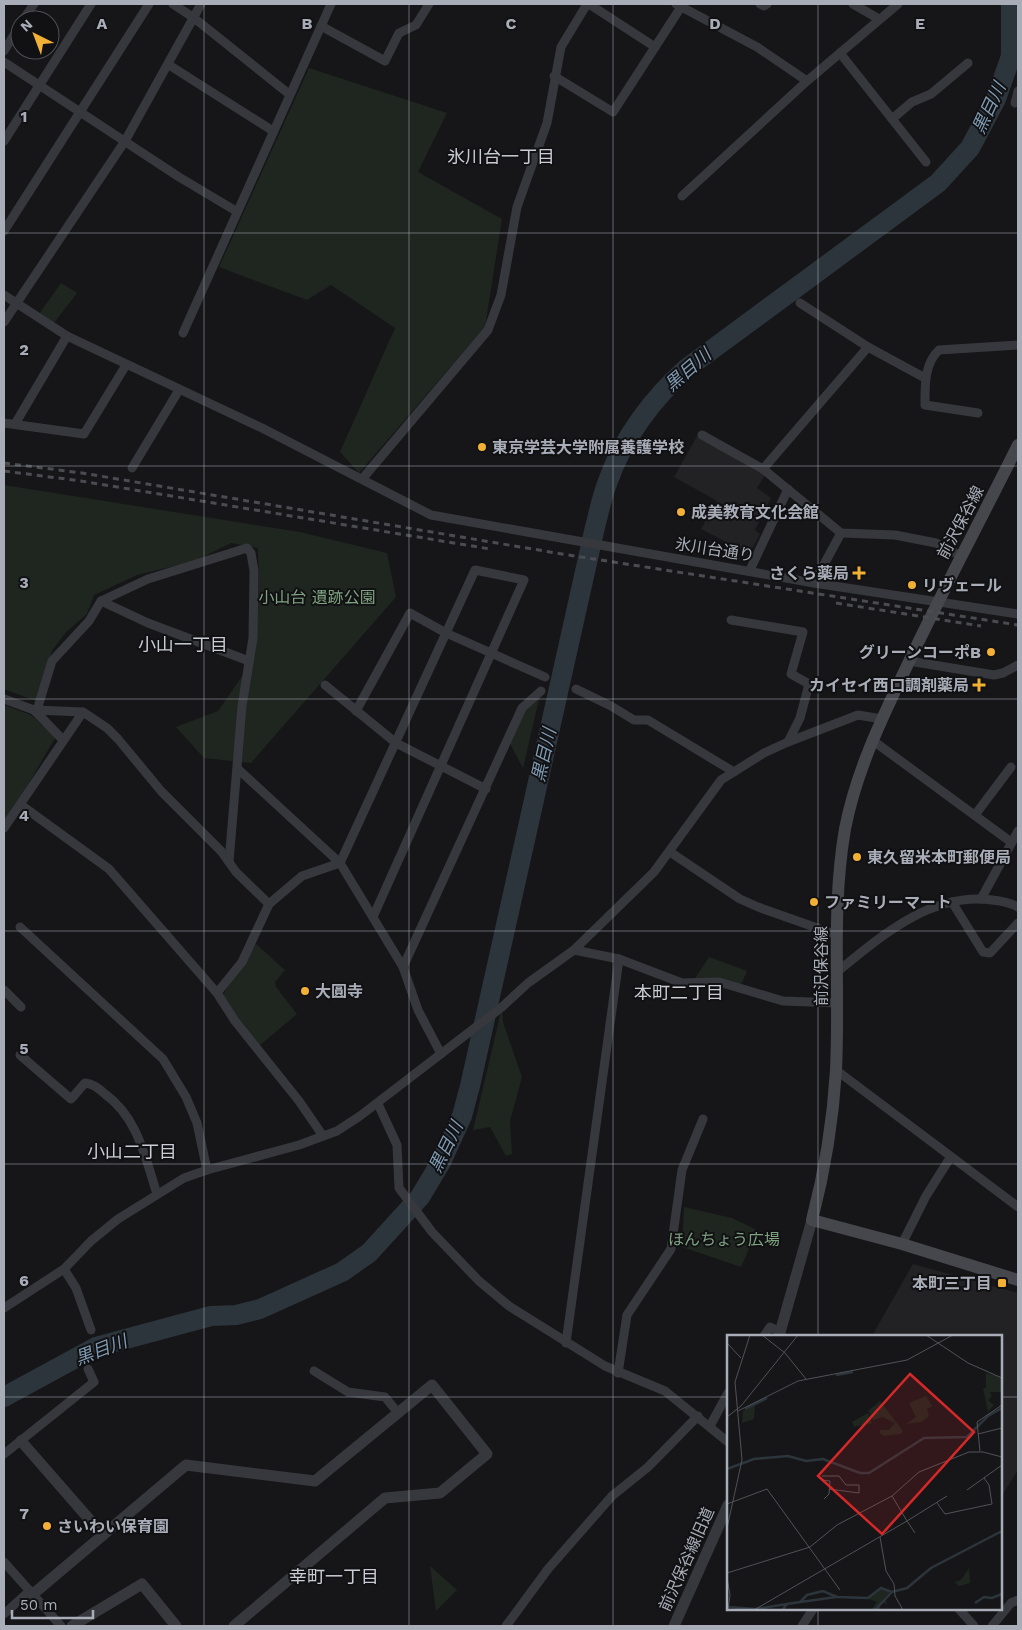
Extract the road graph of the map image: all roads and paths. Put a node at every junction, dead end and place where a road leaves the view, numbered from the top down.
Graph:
1 (91, 4) edge
2 (149, 4) edge
3 (172, 4) edge
4 (201, 4) edge
5 (331, 4) edge
6 (428, 4) edge
7 (588, 4) edge
8 (760, 4) edge
9 (767, 4) edge
10 (853, 4) edge
11 (898, 4) edge
12 (679, 6) edge
13 (194, 18) junction
14 (879, 19) junction
15 (321, 26) junction
16 (655, 47) junction
17 (840, 53) junction
18 (4, 62) edge
19 (968, 63) dead end
20 (169, 65) junction
21 (554, 76) junction
22 (807, 81) junction
23 (39, 85) junction
24 (1018, 91) edge
25 (289, 94) junction
26 (1015, 103) dead end
27 (80, 112) junction
28 (892, 119) junction
29 (273, 131) junction
30 (4, 141) edge
31 (125, 141) junction
32 (926, 162) dead end
33 (682, 196) dead end
34 (236, 211) junction
35 (4, 231) edge
36 (4, 295) edge
37 (16, 302) junction
38 (800, 303) dead end
39 (4, 322) edge
40 (183, 334) dead end
41 (67, 336) junction
42 (1018, 345) edge
43 (868, 347) junction
44 (126, 365) junction
45 (925, 378) junction
46 (179, 390) junction
47 (978, 413) dead end
48 (4, 423) edge
49 (15, 424) junction
50 (702, 435) dead end
51 (1018, 445) edge
52 (1014, 464) edge
53 (132, 468) dead end
54 (763, 469) junction
55 (363, 478) junction
56 (788, 489) junction
57 (841, 533) junction
58 (961, 556) junction
59 (750, 570) junction
60 (814, 583) junction
61 (101, 601) junction
62 (937, 603) junction
63 (1018, 614) edge
64 (731, 620) dead end
65 (446, 632) junction
66 (492, 653) junction
67 (909, 660) junction
68 (250, 662) junction
69 (1018, 665) edge
70 (545, 677) dead end
71 (325, 685) dead end
72 (576, 689) dead end
73 (541, 691) dead end
74 (4, 699) edge
75 (36, 710) junction
76 (356, 711) junction
77 (83, 712) junction
78 (882, 718) junction
79 (62, 740) junction
80 (872, 740) junction
81 (788, 742) junction
82 (396, 743) junction
83 (441, 767) junction
84 (1011, 767) dead end
85 (238, 769) junction
86 (734, 772) junction
87 (486, 789) junction
88 (21, 805) junction
89 (975, 815) junction
90 (4, 828) edge
91 (1018, 830) edge
92 (1012, 842) junction
93 (670, 852) junction
94 (229, 862) junction
95 (340, 862) junction
96 (982, 899) junction
97 (952, 902) junction
98 (269, 904) junction
99 (1018, 907) edge
100 (373, 917) junction
101 (1018, 923) edge
102 (20, 928) dead end
103 (837, 935) junction
104 (574, 950) junction
105 (619, 959) junction
106 (402, 967) junction
107 (837, 972) junction
108 (217, 993) junction
109 (5, 995) edge
110 (837, 1003) junction
111 (21, 1007) dead end
112 (441, 1054) junction
113 (20, 1055) dead end
114 (836, 1070) junction
115 (378, 1104) junction
116 (703, 1119) dead end
117 (324, 1136) junction
118 (950, 1158) junction
119 (207, 1170) junction
120 (157, 1194) junction
121 (1018, 1207) edge
122 (812, 1220) junction
123 (902, 1244) junction
124 (64, 1269) junction
125 (1018, 1280) edge
126 (4, 1308) edge
127 (91, 1330) dead end
128 (780, 1334) edge
129 (765, 1335) edge
130 (566, 1342) junction
131 (88, 1369) dead end
132 (314, 1371) dead end
133 (618, 1373) junction
134 (727, 1396) edge
135 (398, 1413) junction
136 (698, 1416) junction
137 (710, 1426) junction
138 (21, 1441) junction
139 (727, 1441) edge
140 (4, 1454) edge
141 (727, 1507) edge
142 (103, 1536) junction
143 (4, 1562) edge
144 (32, 1594) junction
145 (1018, 1600) edge
146 (812, 1610) edge
147 (960, 1610) edge
148 (4, 1614) edge
149 (61, 1626) edge
150 (72, 1626) edge
151 (176, 1626) edge
152 (234, 1626) edge
153 (506, 1626) edge
154 (674, 1626) edge
155 (802, 1626) edge
156 (974, 1626) edge
157 (992, 1626) edge

1 - 23 street
2 - 27 street
3 - 13 street
4 - 13 street
5 - 15 street
6 - 15 street
7 - 16 street
7 - 21 street
8 - 9 street
10 - 14 street
11 - 14 street
12 - 16 street
12 - 22 street
13 - 20 street
13 - 25 street
14 - 17 street
15 - 25 street
16 - 21 street
17 - 22 street
17 - 28 street
18 - 23 street
19 - 28 street
20 - 29 street
20 - 31 street
21 - 55 street
22 - 33 street
23 - 27 street
23 - 30 street
24 - 26 street
25 - 29 street
27 - 31 street
27 - 35 street
28 - 32 street
29 - 34 street
31 - 34 street
31 - 37 street
34 - 40 street
36 - 37 street, 氷川台通り
37 - 39 street
37 - 41 street, 氷川台通り
38 - 43 street
41 - 44 street, 氷川台通り
41 - 49 street
42 - 45 street
43 - 45 street
43 - 54 street
44 - 46 street, 氷川台通り
44 - 49 street
45 - 47 street
46 - 53 street
46 - 55 street, 氷川台通り
48 - 49 street
50 - 54 street
51 - 52 main road, 前沢保谷線
52 - 58 main road, 前沢保谷線
54 - 56 street
55 - 59 street, 氷川台通り
56 - 57 street
56 - 59 street
57 - 58 street
57 - 60 street
58 - 62 main road, 前沢保谷線
59 - 60 street, 氷川台通り
60 - 62 street, 氷川台通り
61 - 68 street
61 - 68 street
61 - 75 street
62 - 63 street, 氷川台通り
62 - 67 main road, 前沢保谷線
64 - 81 street
65 - 66 street
65 - 66 street
65 - 76 street
65 - 82 street
66 - 70 street
66 - 83 street
67 - 69 street
67 - 78 main road, 前沢保谷線
68 - 85 street
71 - 76 street
72 - 86 street
73 - 87 street
74 - 75 street
75 - 77 street
75 - 79 street
76 - 82 street
77 - 79 street
77 - 94 street
78 - 80 main road, 前沢保谷線
78 - 81 street
79 - 88 street
80 - 89 street
80 - 103 main road, 前沢保谷線
81 - 86 street
82 - 83 street
82 - 95 street
83 - 87 street
83 - 100 street
84 - 89 street
85 - 94 street
85 - 95 street
86 - 93 street
87 - 106 street
88 - 90 street
88 - 108 street
89 - 92 street
91 - 92 street
92 - 96 street
93 - 103 street
93 - 104 street
94 - 98 street
95 - 98 street
95 - 100 street
96 - 97 street
96 - 99 street
97 - 101 street
97 - 107 street
98 - 108 street
100 - 106 street
102 - 119 street
103 - 107 main road, 前沢保谷線
104 - 105 street
104 - 112 street
105 - 110 street
105 - 130 street
106 - 112 street
107 - 110 main road, 前沢保谷線
108 - 117 street
109 - 111 street
110 - 114 main road, 前沢保谷線
112 - 115 street
113 - 120 street
114 - 118 street
114 - 122 main road, 前沢保谷線
115 - 117 street
115 - 130 street
116 - 133 street
117 - 119 street
118 - 121 street
118 - 123 street
119 - 120 street
120 - 124 street
122 - 123 main road
122 - 128 street
123 - 125 main road
124 - 126 street
124 - 127 street
128 - 129 street
130 - 133 street
131 - 138 street
132 - 135 street
133 - 136 street
134 - 137 street
135 - 142 street
135 - 152 street
136 - 137 street
136 - 153 street
137 - 139 street
138 - 140 street
138 - 142 street
141 - 154 street, 前沢保谷線旧道
142 - 144 street
143 - 144 street
144 - 148 street
144 - 149 street
145 - 157 street
146 - 155 street
147 - 156 street
150 - 151 street

